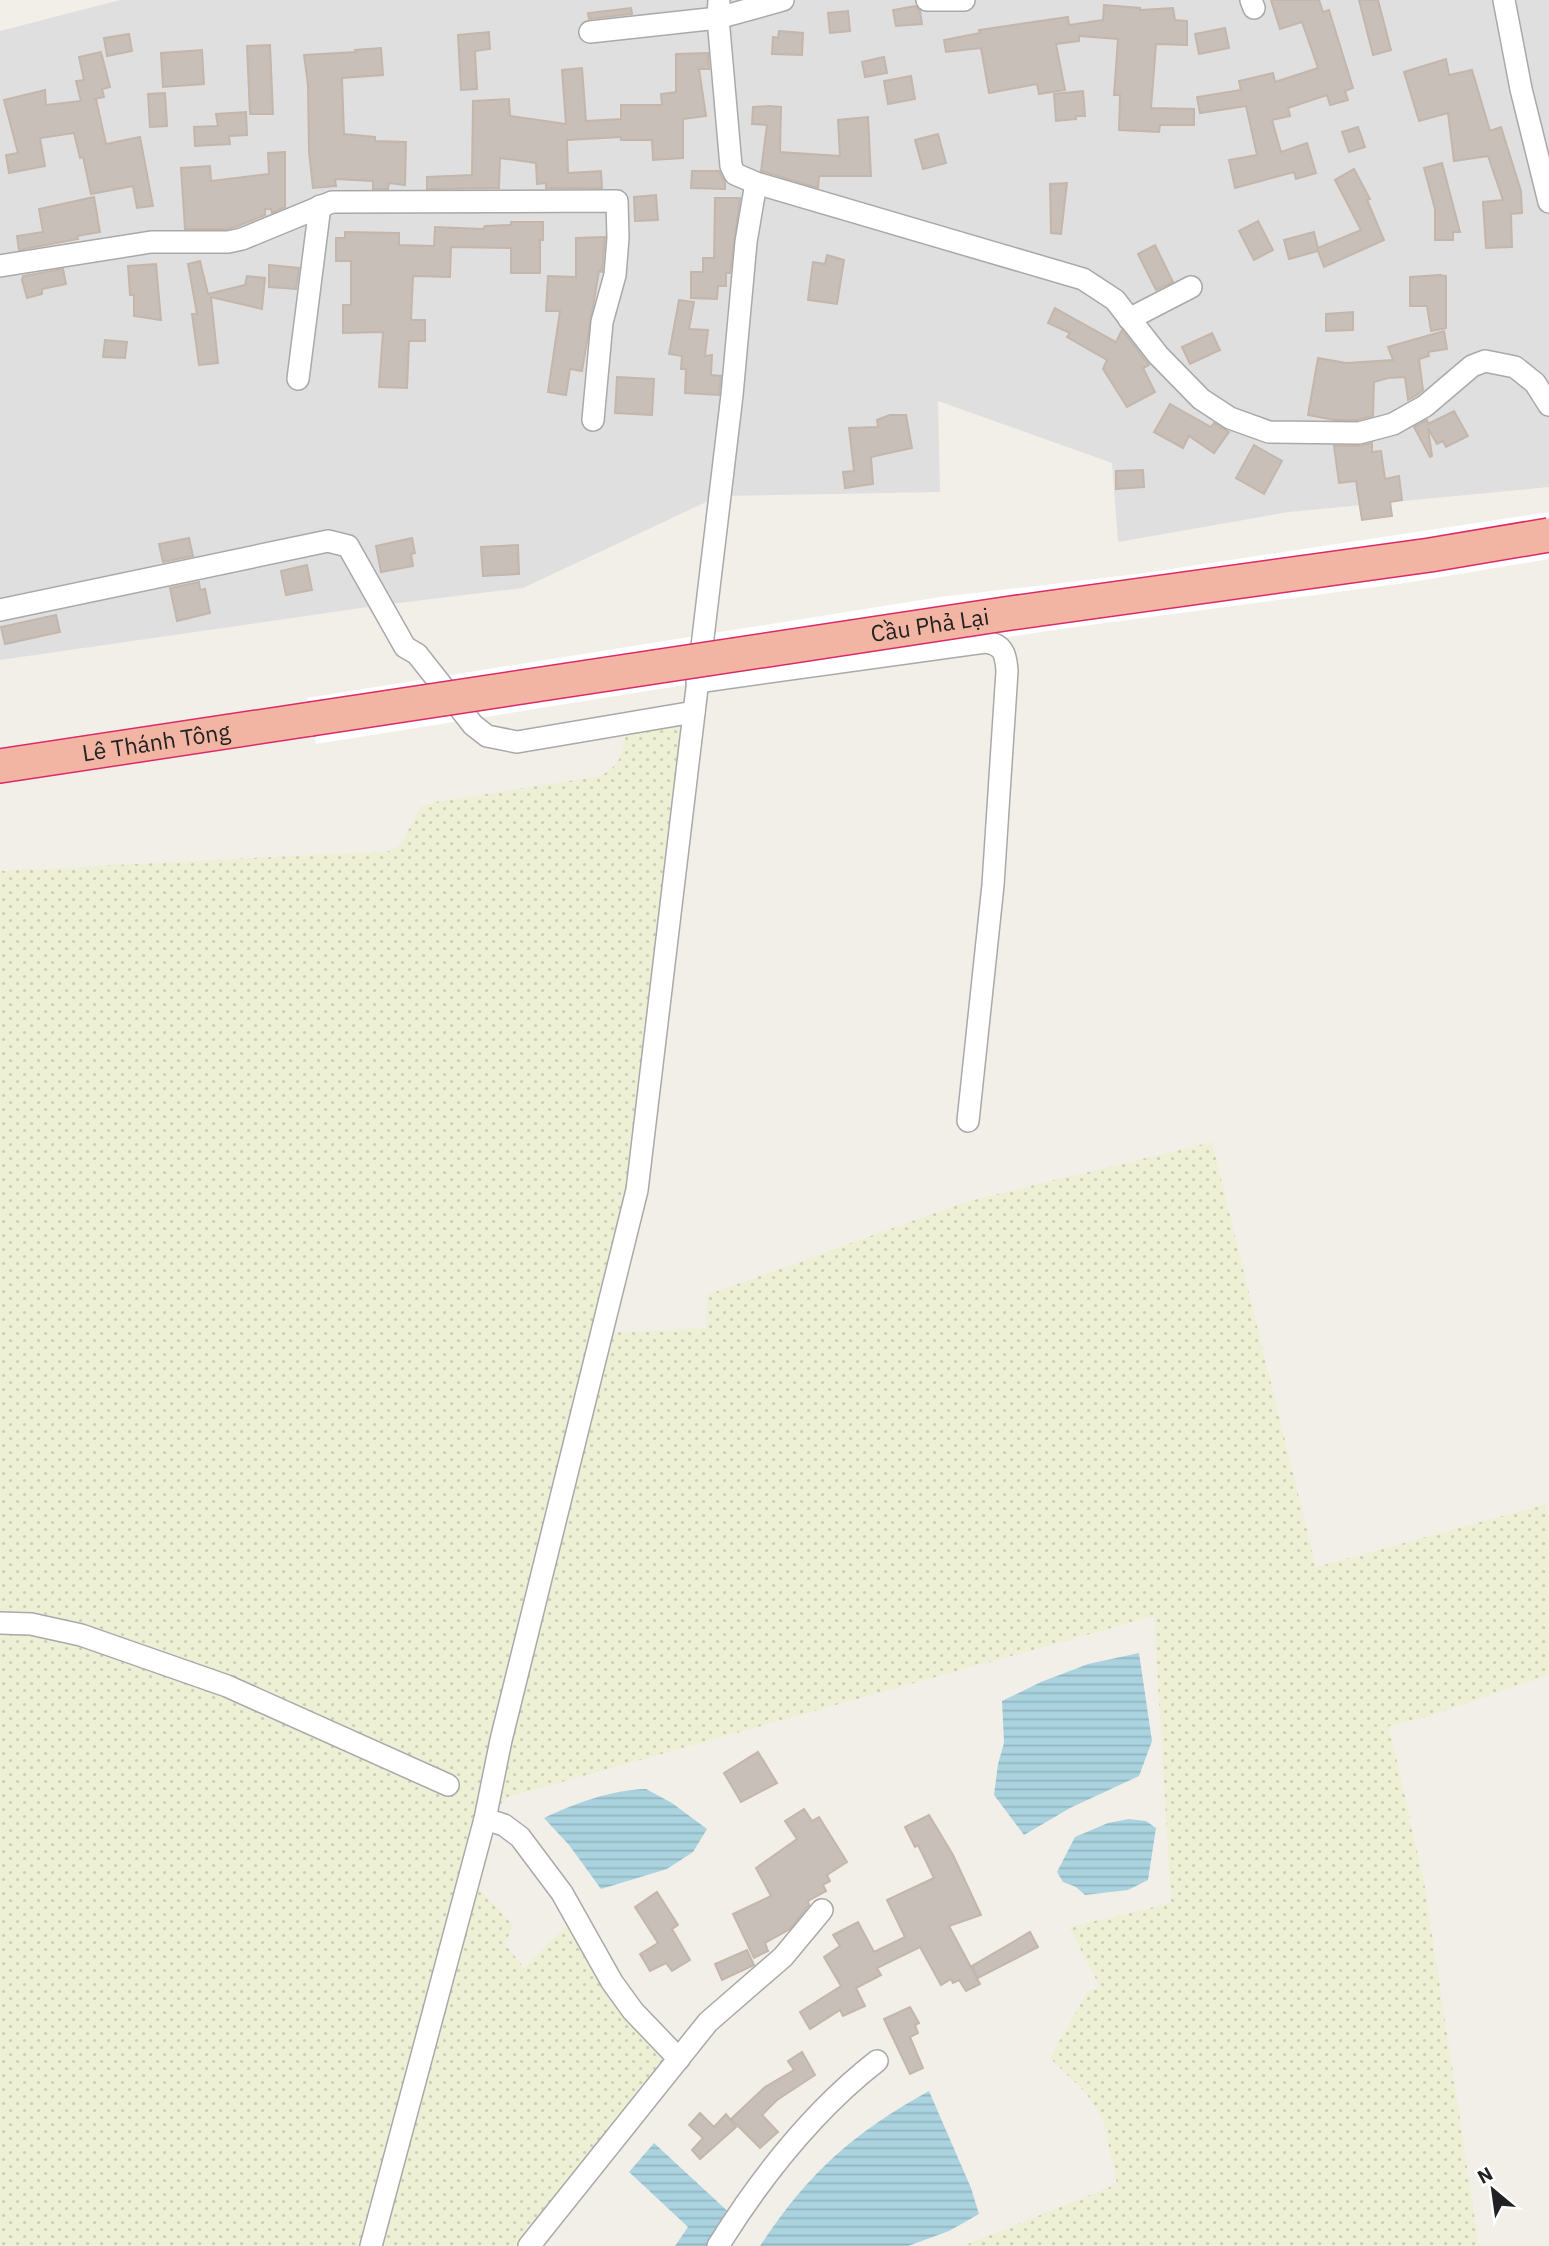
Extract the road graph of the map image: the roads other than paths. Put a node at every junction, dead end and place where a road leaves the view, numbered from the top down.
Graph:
1 (783, 0) edge
2 (927, 0) edge
3 (964, 0) edge
4 (1504, 0) edge
5 (719, 9) edge
6 (590, 32) dead end
7 (756, 183) junction
8 (1549, 202) edge
9 (320, 206) junction
10 (0, 266) edge
11 (1191, 287) dead end
12 (1129, 319) junction
13 (298, 379) dead end
14 (1549, 405) edge
15 (593, 420) dead end
16 (1549, 536) edge
17 (0, 610) edge
18 (697, 682) junction
19 (694, 712) junction
20 (311, 719) joint
21 (0, 766) edge
22 (968, 1121) dead end
23 (0, 1623) edge
24 (448, 1785) dead end
25 (485, 1819) junction
26 (822, 1910) dead end
27 (679, 2059) junction
28 (877, 2061) dead end
29 (371, 2246) edge
30 (529, 2246) edge
31 (718, 2246) edge

1 - 5 street
2 - 3 street
4 - 8 street
5 - 6 street
5 - 7 street
7 - 12 street
7 - 18 street
9 - 10 street
9 - 13 street
9 - 15 street
11 - 12 street
12 - 14 street
16 - 20 highway, Cầu Phả Lại, bridge
17 - 19 street
18 - 19 street
18 - 22 street
19 - 25 street
20 - 21 highway, Lê Thánh Tông
23 - 24 street
25 - 27 street
25 - 29 street
26 - 27 street
27 - 30 street
28 - 31 street

